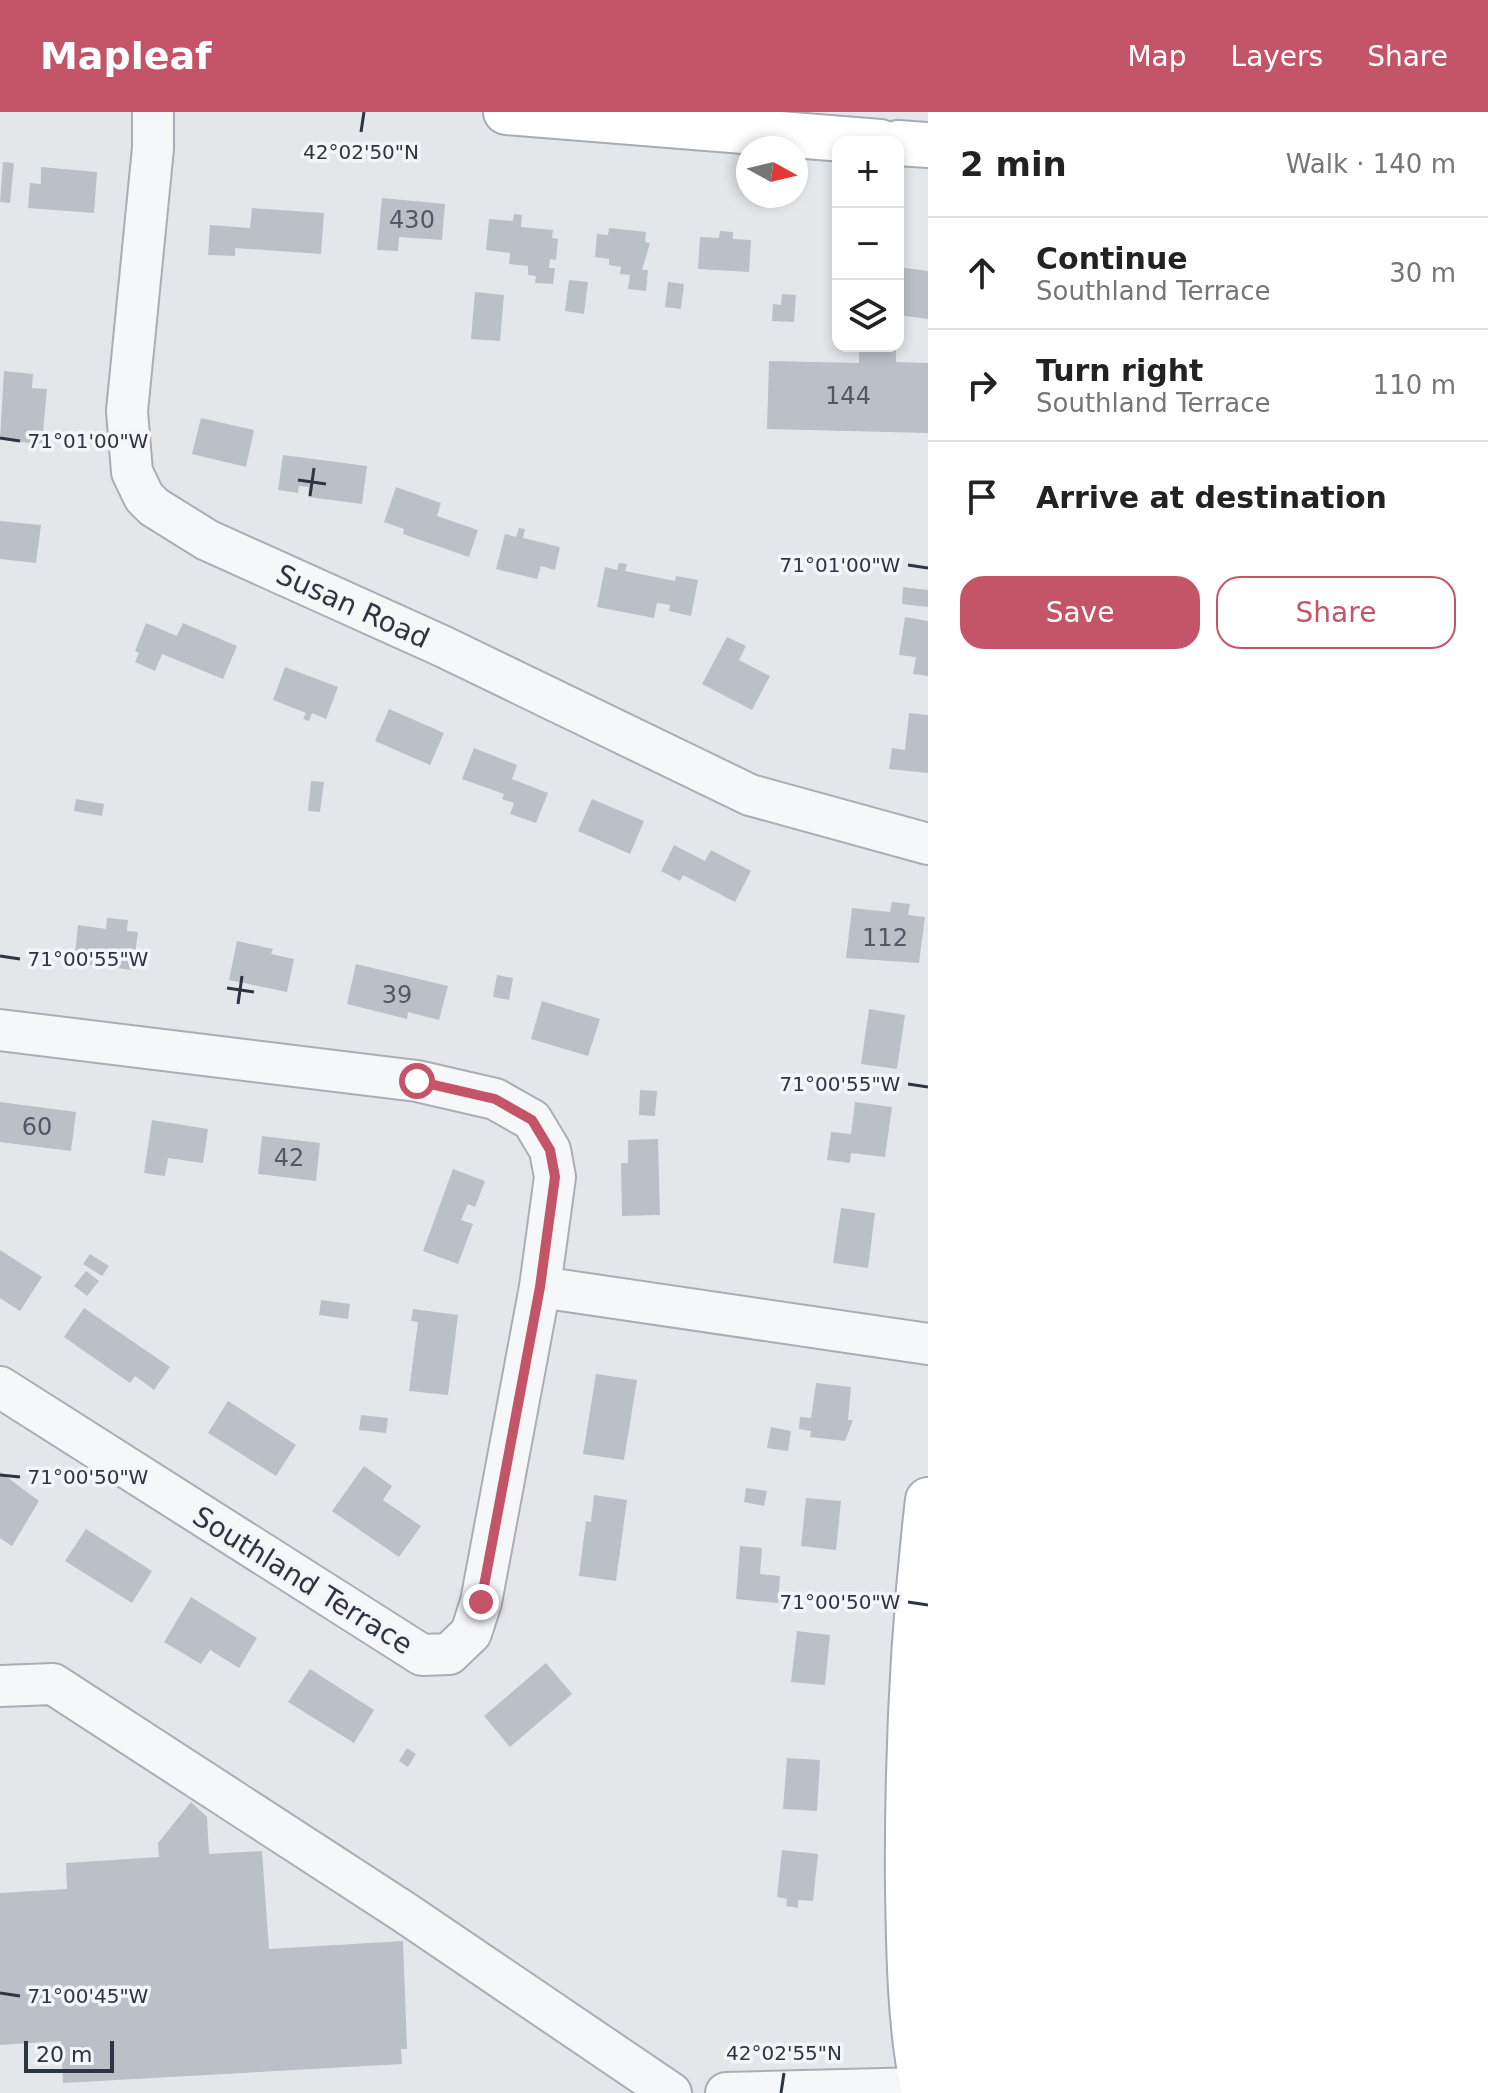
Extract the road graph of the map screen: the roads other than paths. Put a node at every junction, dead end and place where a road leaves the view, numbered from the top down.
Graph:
1 (153, 112) edge
2 (506, 112) edge
3 (832, 138) edge
4 (904, 143) edge
5 (928, 145) edge
6 (928, 844) edge
7 (0, 1030) edge
8 (540, 1287) junction
9 (928, 1344) edge
10 (0, 1387) edge
11 (928, 1500) edge
12 (0, 1686) edge
13 (924, 2090) edge
14 (671, 2093) edge
15 (726, 2093) edge

1 - 6 street, Susan Road
2 - 3 main road
4 - 5 main road
7 - 8 street, Southland Terrace
8 - 9 street
8 - 10 street, Southland Terrace
11 - 13 main road
12 - 14 street
13 - 15 street

